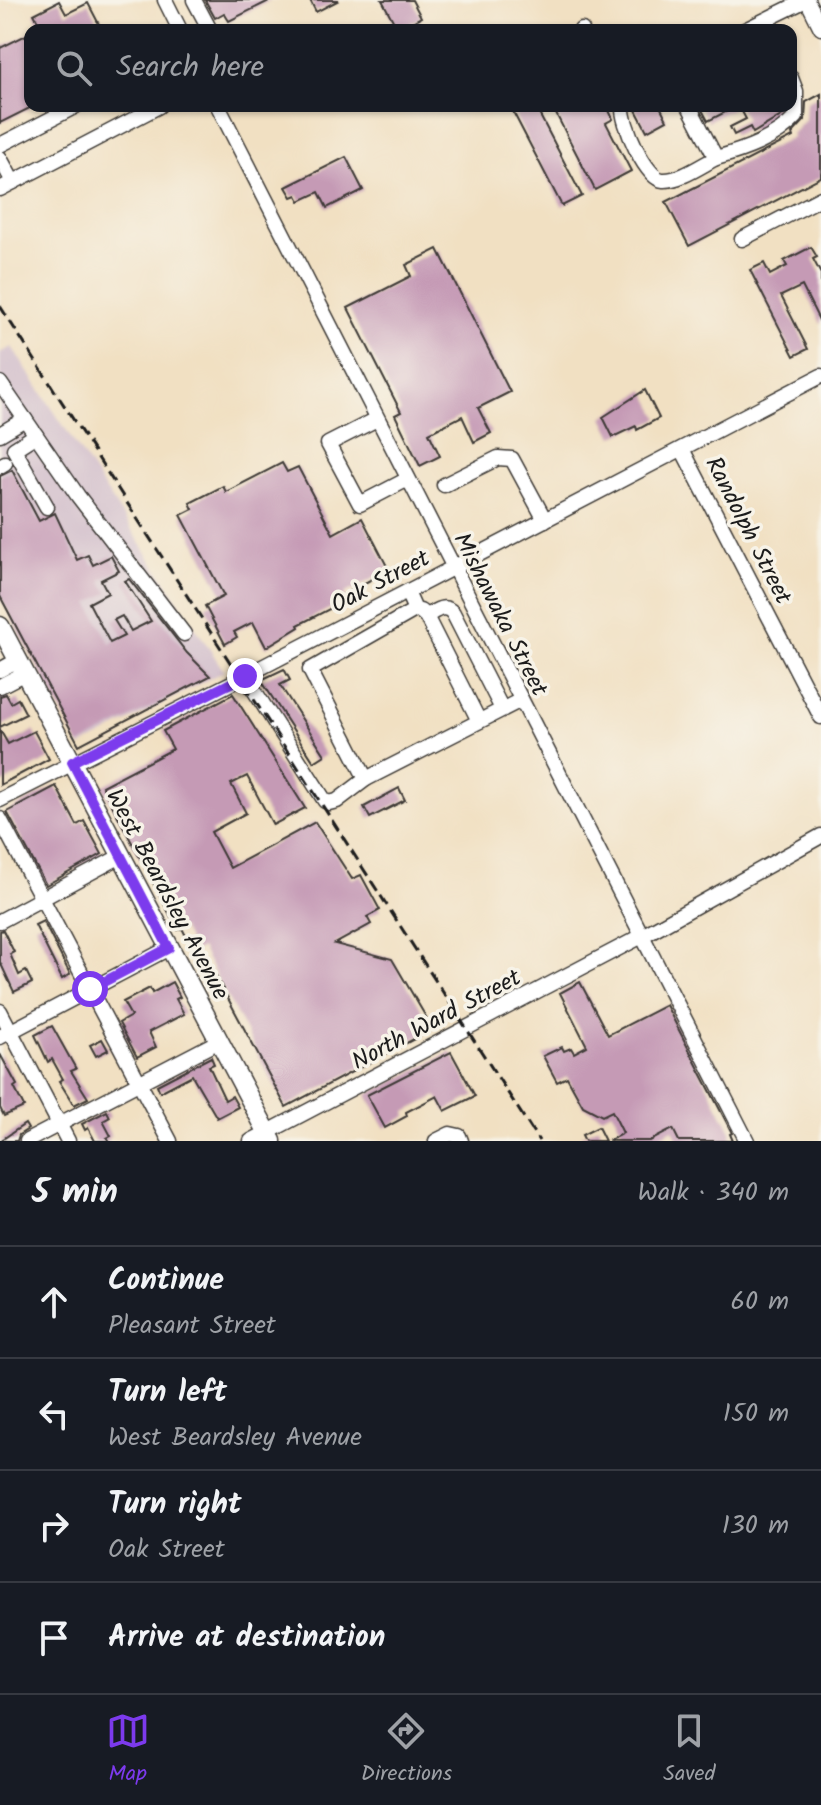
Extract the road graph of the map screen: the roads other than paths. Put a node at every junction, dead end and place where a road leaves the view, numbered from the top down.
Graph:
1 (165, 0) edge
2 (194, 0) edge
3 (806, 0) edge
4 (819, 21) edge
5 (177, 24) edge
6 (207, 24) edge
7 (766, 24) edge
8 (64, 112) edge
9 (148, 112) edge
10 (221, 112) edge
11 (623, 112) edge
12 (692, 112) edge
13 (796, 112) edge
14 (0, 145) edge
15 (0, 158) edge
16 (716, 158) junction
17 (6, 186) edge
18 (821, 198) edge
19 (742, 239) dead end
20 (821, 376) edge
21 (0, 383) edge
22 (5, 399) edge
23 (25, 419) junction
24 (377, 419) junction
25 (0, 434) edge
26 (36, 435) junction
27 (682, 449) junction
28 (408, 479) junction
29 (444, 485) dead end
30 (47, 507) dead end
31 (545, 520) junction
32 (453, 568) junction
33 (407, 592) junction
34 (420, 613) junction
35 (0, 626) edge
36 (184, 634) dead end
37 (285, 655) junction
38 (21, 667) junction
39 (0, 670) edge
40 (310, 670) junction
41 (245, 676) junction
42 (0, 686) edge
43 (521, 700) junction
44 (502, 709) junction
45 (821, 717) edge
46 (479, 721) junction
47 (72, 762) junction
48 (366, 779) junction
49 (0, 800) edge
50 (0, 819) edge
51 (821, 836) edge
52 (121, 856) junction
53 (42, 898) junction
54 (0, 921) edge
55 (642, 936) junction
56 (169, 948) junction
57 (90, 989) junction
58 (0, 1011) edge
59 (5, 1034) edge
60 (219, 1041) junction
61 (139, 1082) junction
62 (59, 1124) junction
63 (263, 1138) edge
64 (27, 1141) edge
65 (68, 1141) edge
66 (170, 1141) edge
67 (436, 1141) edge
68 (461, 1141) edge
69 (747, 1141) edge

1 - 5 street
2 - 6 street
3 - 4 street
3 - 7 street
8 - 14 street
9 - 17 street
10 - 24 street, Mishawaka Street
11 - 16 street
12 - 16 street
13 - 16 street
15 - 17 street
18 - 19 street
20 - 27 street, Oak Street
21 - 22 street
22 - 23 street
23 - 25 street
23 - 26 street
24 - 28 street, Mishawaka Street
24 - 28 street
26 - 30 street
26 - 36 street
27 - 31 street, Oak Street
27 - 45 street, Randolph Street
28 - 32 street, Mishawaka Street
29 - 31 street
31 - 32 street, Oak Street
32 - 33 street, Oak Street
32 - 43 street, Mishawaka Street
33 - 34 street
33 - 37 street, Oak Street
34 - 40 street
34 - 44 street
34 - 46 street
35 - 38 main road, West Beardsley Avenue
37 - 40 street
37 - 41 street, Oak Street
38 - 39 street
38 - 42 street
38 - 47 main road, West Beardsley Avenue
40 - 48 street
41 - 47 street, Oak Street
41 - 48 street
43 - 44 street
43 - 55 street, Mishawaka Street
44 - 46 street
46 - 48 street
47 - 49 street, Oak Street
47 - 52 main road, West Beardsley Avenue
50 - 53 street
51 - 55 street, North Ward Street
52 - 53 street
52 - 56 main road, West Beardsley Avenue
53 - 54 street
53 - 57 street
55 - 63 street, North Ward Street
55 - 69 street, Mishawaka Street
56 - 57 street
56 - 60 main road, West Beardsley Avenue
57 - 59 street
57 - 61 street
58 - 59 street
59 - 62 street
60 - 61 street
60 - 63 main road, West Beardsley Avenue
61 - 62 street
61 - 66 street
62 - 64 street
62 - 65 street
67 - 68 street

